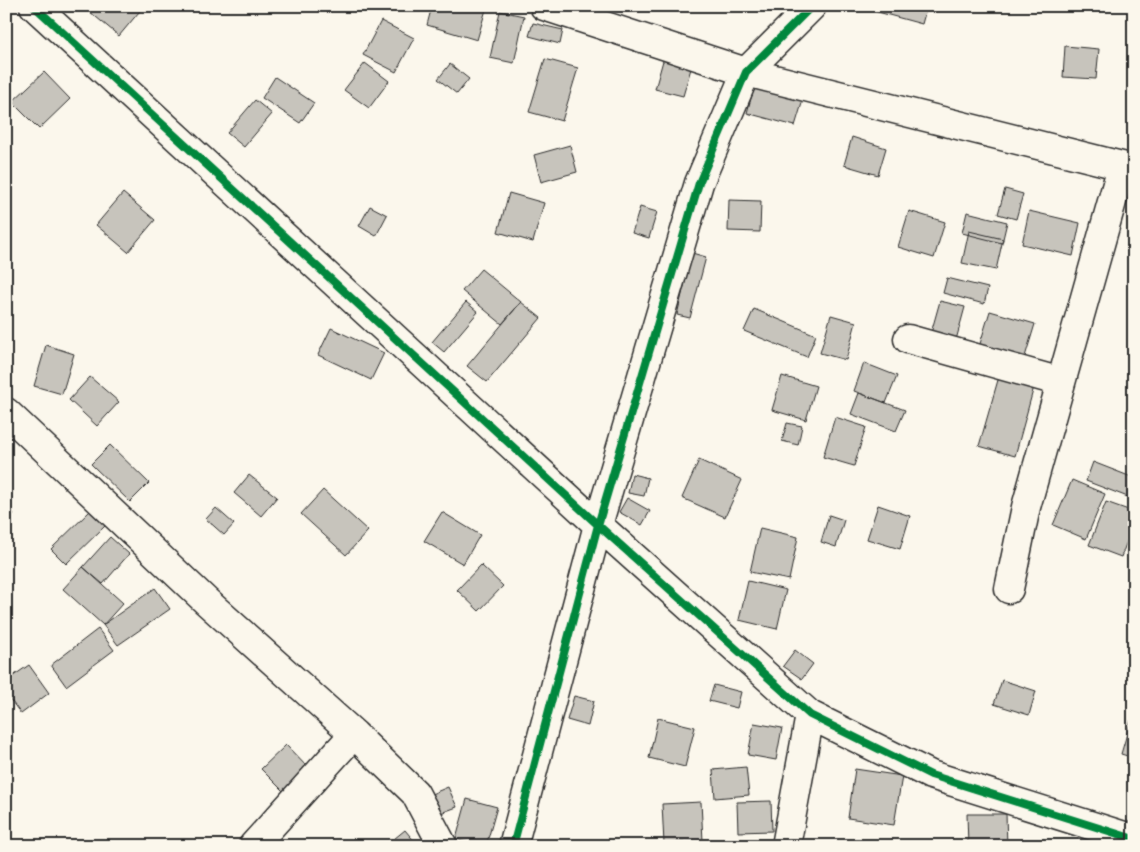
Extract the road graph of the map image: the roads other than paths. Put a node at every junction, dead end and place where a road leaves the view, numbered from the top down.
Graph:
1 (34, 6) edge
2 (544, 6) edge
3 (812, 6) edge
4 (746, 72) junction
5 (1128, 167) edge
6 (908, 339) dead end
7 (1061, 382) junction
8 (6, 412) edge
9 (598, 525) junction
10 (1008, 589) dead end
11 (810, 714) junction
12 (354, 734) junction
13 (1134, 839) edge
14 (253, 846) edge
15 (443, 846) edge
16 (513, 846) edge
17 (786, 846) edge

1 - 9 street
2 - 4 street
3 - 4 street
4 - 5 street
4 - 9 street
5 - 7 street
6 - 7 street
7 - 10 street
8 - 12 street
9 - 11 street
9 - 16 street
11 - 13 street
11 - 17 street
12 - 14 street
12 - 15 street

